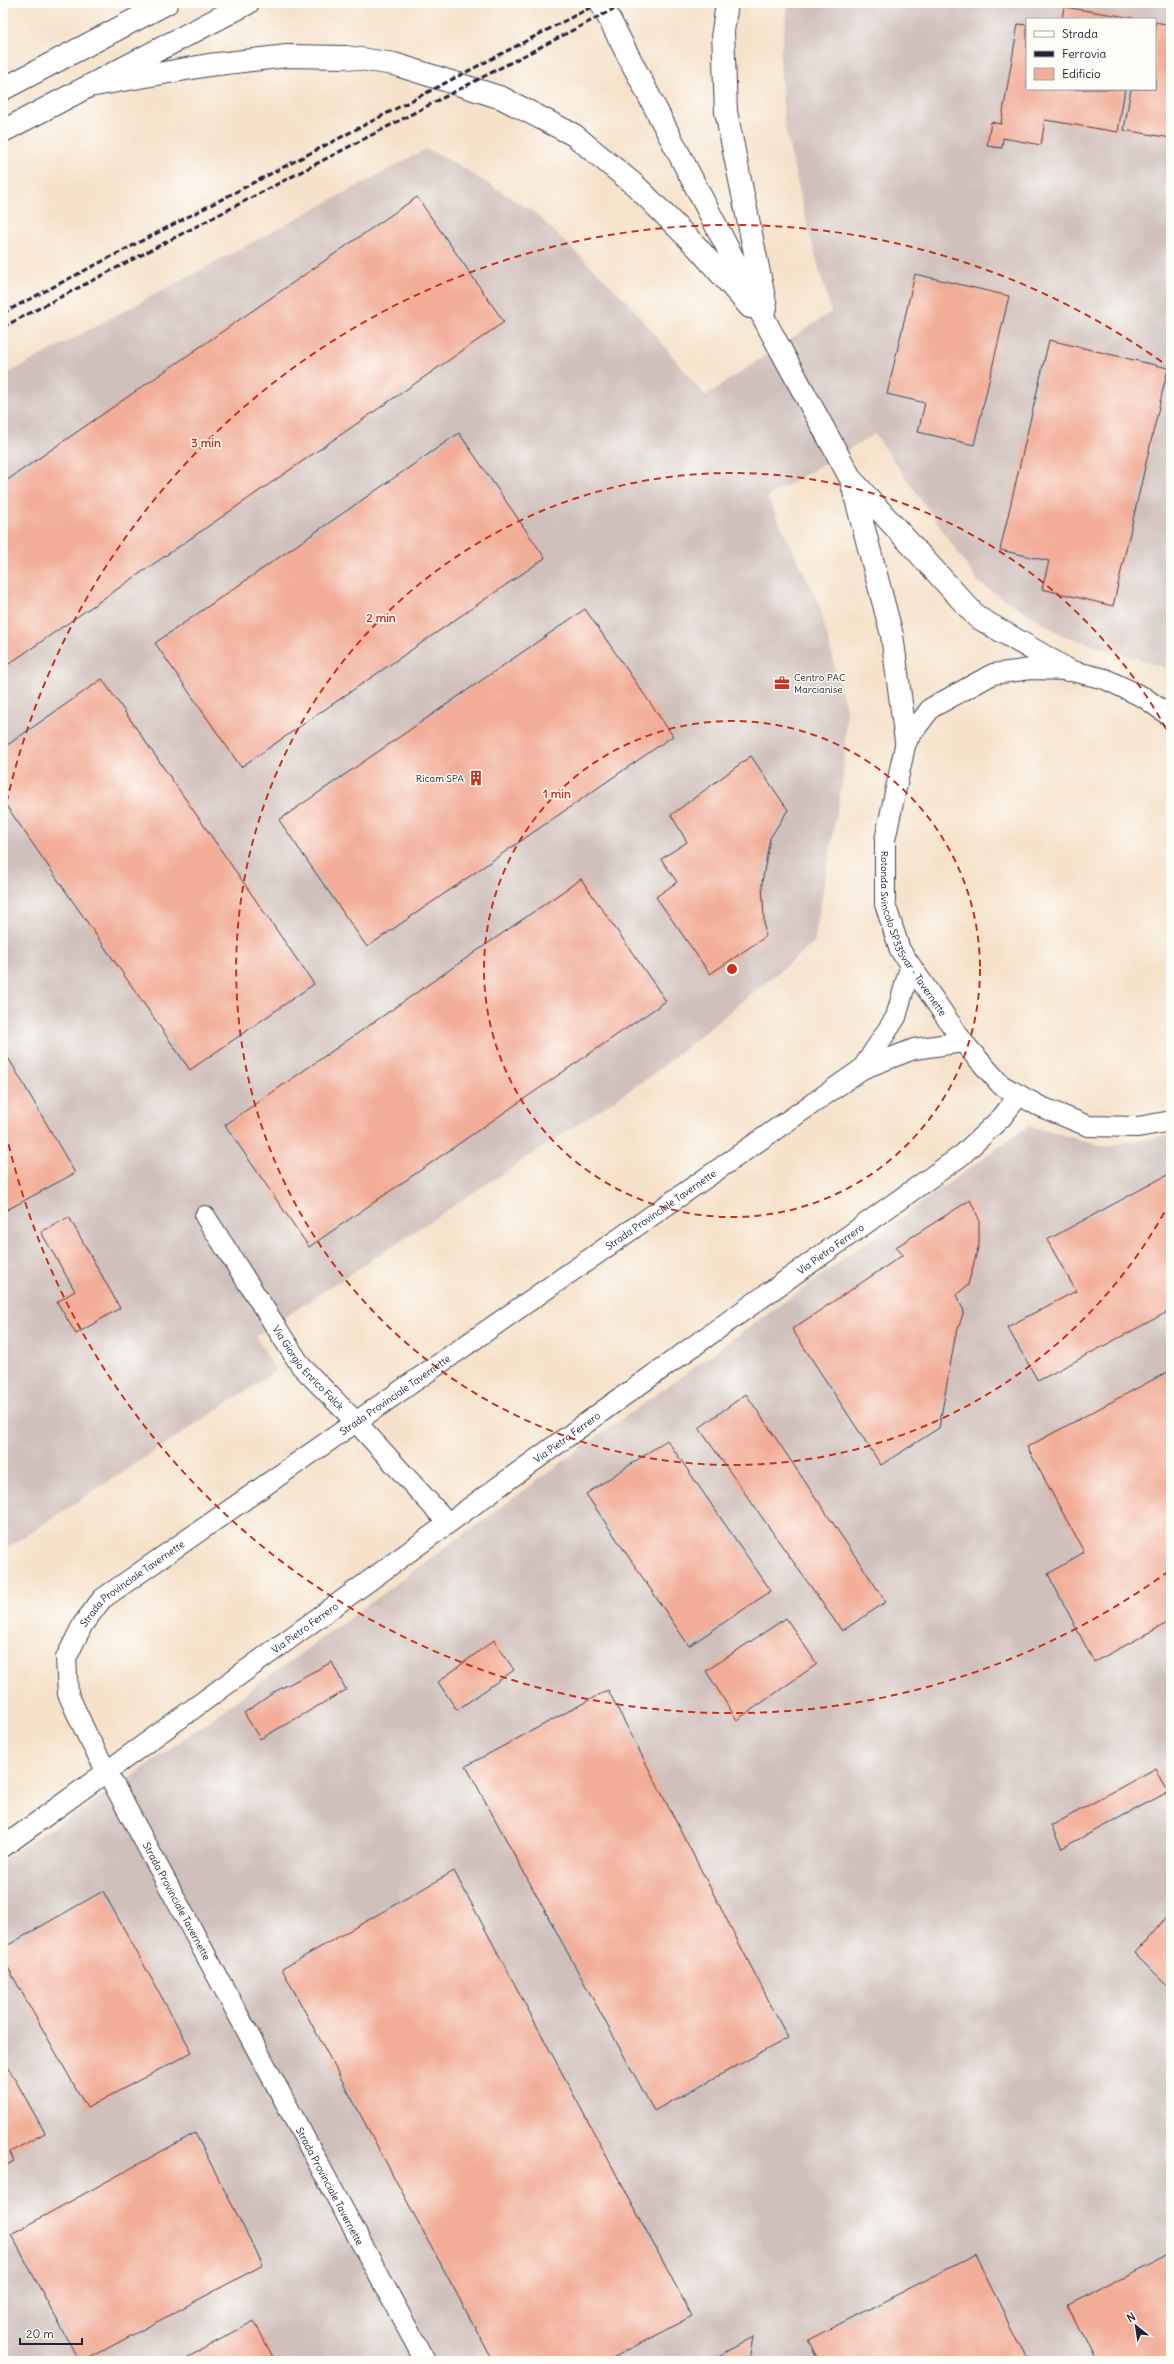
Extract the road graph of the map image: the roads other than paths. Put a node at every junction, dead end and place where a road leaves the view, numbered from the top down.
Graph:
1 (167, 3) edge
2 (248, 3) edge
3 (602, 3) edge
4 (727, 3) edge
5 (89, 86) junction
6 (3, 89) edge
7 (3, 131) edge
8 (771, 332) junction
9 (851, 479) junction
10 (1068, 670) junction
11 (1146, 698) junction
12 (1171, 702) edge
13 (1171, 717) edge
14 (906, 742) junction
15 (910, 967) junction
16 (962, 1042) junction
17 (862, 1069) junction
18 (1019, 1095) junction
19 (1171, 1121) edge
20 (205, 1216) dead end
21 (356, 1422) junction
22 (448, 1523) junction
23 (106, 1772) junction
24 (3, 1847) edge
25 (425, 2361) edge

1 - 6 highway
2 - 5 highway
3 - 8 highway
4 - 8 highway
5 - 7 highway
5 - 8 highway
8 - 9 highway
9 - 10 highway
9 - 14 highway
10 - 11 street, Rotonda Svincolo SP335var - Tavernette
10 - 14 street, Rotonda Svincolo SP335var - Tavernette
11 - 12 street
11 - 13 street, Rotonda Svincolo SP335var - Tavernette
14 - 15 street, Rotonda Svincolo SP335var - Tavernette
15 - 16 street, Rotonda Svincolo SP335var - Tavernette
15 - 17 street, Strada Provinciale Tavernette
16 - 17 street, Strada Provinciale Tavernette
16 - 18 street, Rotonda Svincolo SP335var - Tavernette
17 - 21 street, Strada Provinciale Tavernette
18 - 19 street, Rotonda Svincolo SP335var - Tavernette
18 - 22 street, Via Pietro Ferrero
20 - 21 street, Via Giorgio Enrico Falck
21 - 22 street, Via Giorgio Enrico Falck
21 - 23 street, Strada Provinciale Tavernette
22 - 23 street, Via Pietro Ferrero
23 - 24 street, Via Pietro Ferrero
23 - 25 street, Strada Provinciale Tavernette

